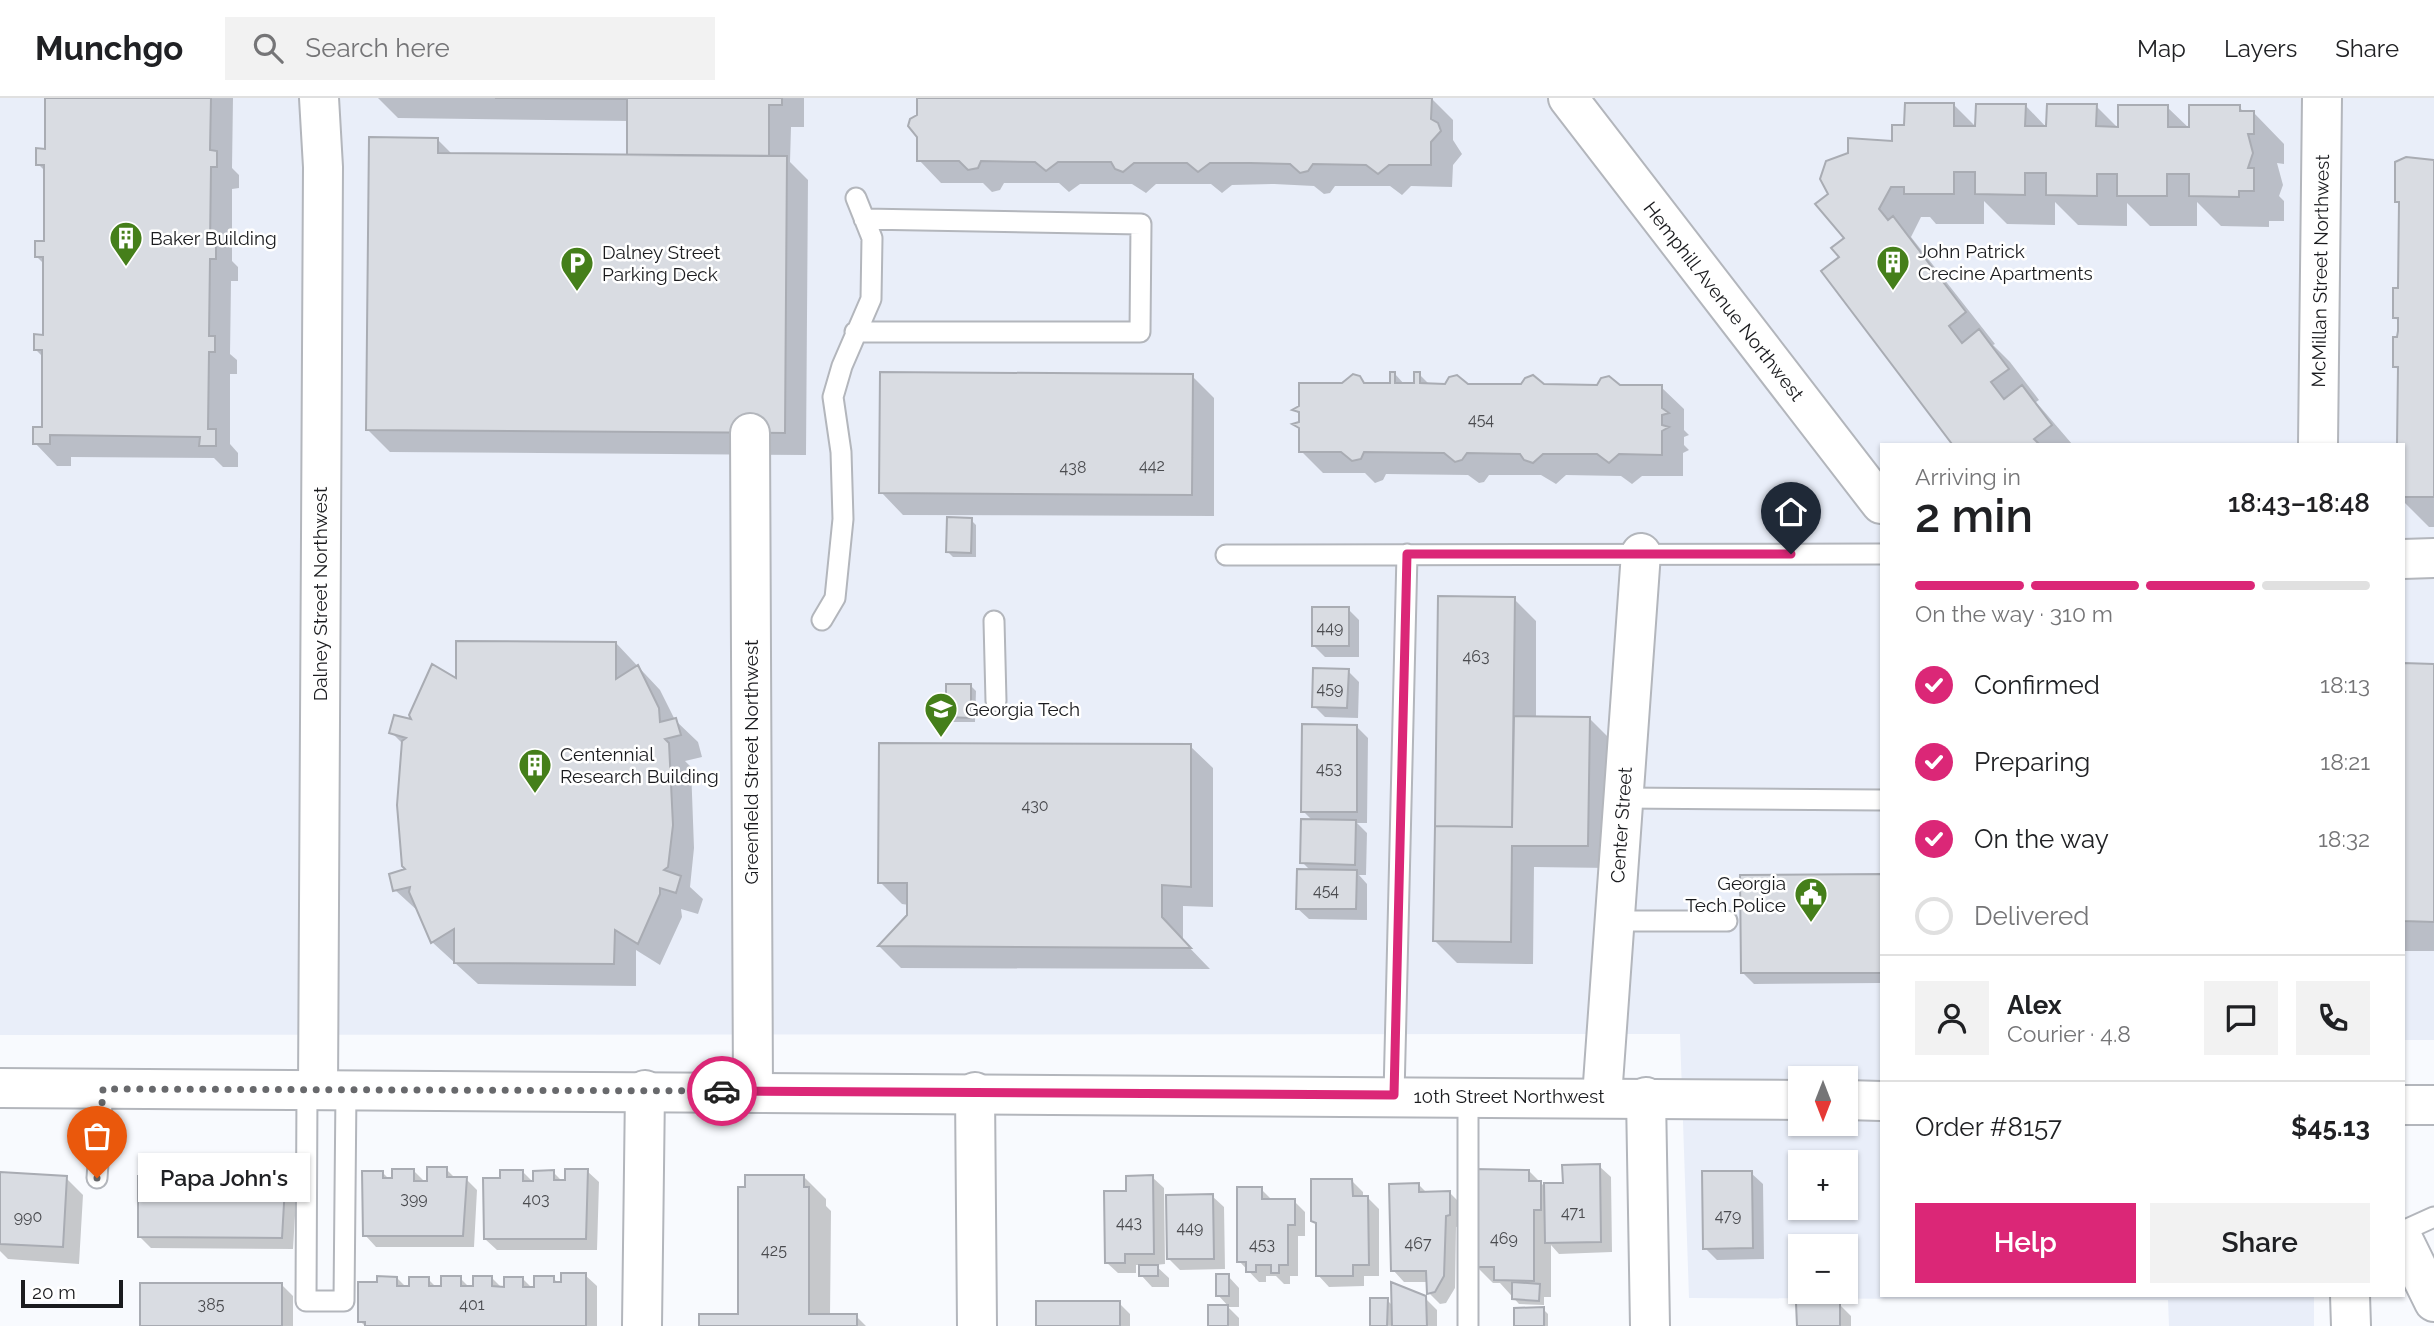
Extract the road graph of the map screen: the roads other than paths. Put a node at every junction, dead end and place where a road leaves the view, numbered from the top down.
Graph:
1 (319, 98) edge
2 (1568, 98) edge
3 (2322, 98) edge
4 (856, 198) dead end
5 (864, 219) junction
6 (855, 332) junction
7 (750, 433) dead end
8 (2318, 443) edge
9 (1880, 503) edge
10 (1641, 553) junction
11 (1407, 554) junction
12 (1880, 554) edge
13 (1226, 555) dead end
14 (2434, 558) edge
15 (2405, 559) edge
16 (822, 620) dead end
17 (994, 621) dead end
18 (996, 701) dead end
19 (1623, 798) junction
20 (1880, 800) edge
21 (1615, 921) junction
22 (1727, 921) dead end
23 (0, 1088) edge
24 (103, 1089) junction
25 (324, 1090) junction
26 (645, 1090) junction
27 (753, 1091) junction
28 (975, 1093) junction
29 (1394, 1095) junction
30 (1468, 1096) junction
31 (1602, 1097) junction
32 (1646, 1097) junction
33 (1788, 1100) edge
34 (1858, 1100) edge
35 (1880, 1101) edge
36 (2405, 1105) edge
37 (2434, 1105) edge
38 (97, 1178) dead end
39 (2434, 1217) edge
40 (2405, 1230) edge
41 (2405, 1243) edge
42 (2350, 1297) edge
43 (2434, 1302) edge
44 (642, 1326) edge
45 (977, 1326) edge
46 (1468, 1326) edge
47 (1650, 1326) edge
48 (2351, 1326) edge

1 - 25 street, Dalney Street Northwest
2 - 9 street, Hemphill Avenue Northwest
3 - 8 street, McMillan Street Northwest
4 - 5 lane
5 - 6 lane
5 - 6 lane
6 - 16 lane
7 - 27 street, Greenfield Street Northwest
10 - 11 lane
10 - 12 lane
10 - 19 street, Center Street
11 - 13 lane
11 - 29 lane
14 - 15 street
17 - 18 lane
19 - 20 lane
19 - 21 street, Center Street
21 - 22 lane
21 - 31 street, Center Street
23 - 24 street, 10th Street Northwest
24 - 25 street, 10th Street Northwest
24 - 38 lane
25 - 25 lane
25 - 26 street, 10th Street Northwest
26 - 27 street, 10th Street Northwest
26 - 44 street
27 - 28 street, 10th Street Northwest
28 - 29 street, 10th Street Northwest
28 - 45 street
29 - 30 street, 10th Street Northwest
30 - 31 street, 10th Street Northwest
30 - 46 lane
31 - 32 street, 10th Street Northwest
32 - 33 street, 10th Street Northwest
32 - 47 street
34 - 35 street
36 - 37 street
39 - 40 lane
41 - 43 street
42 - 48 street

